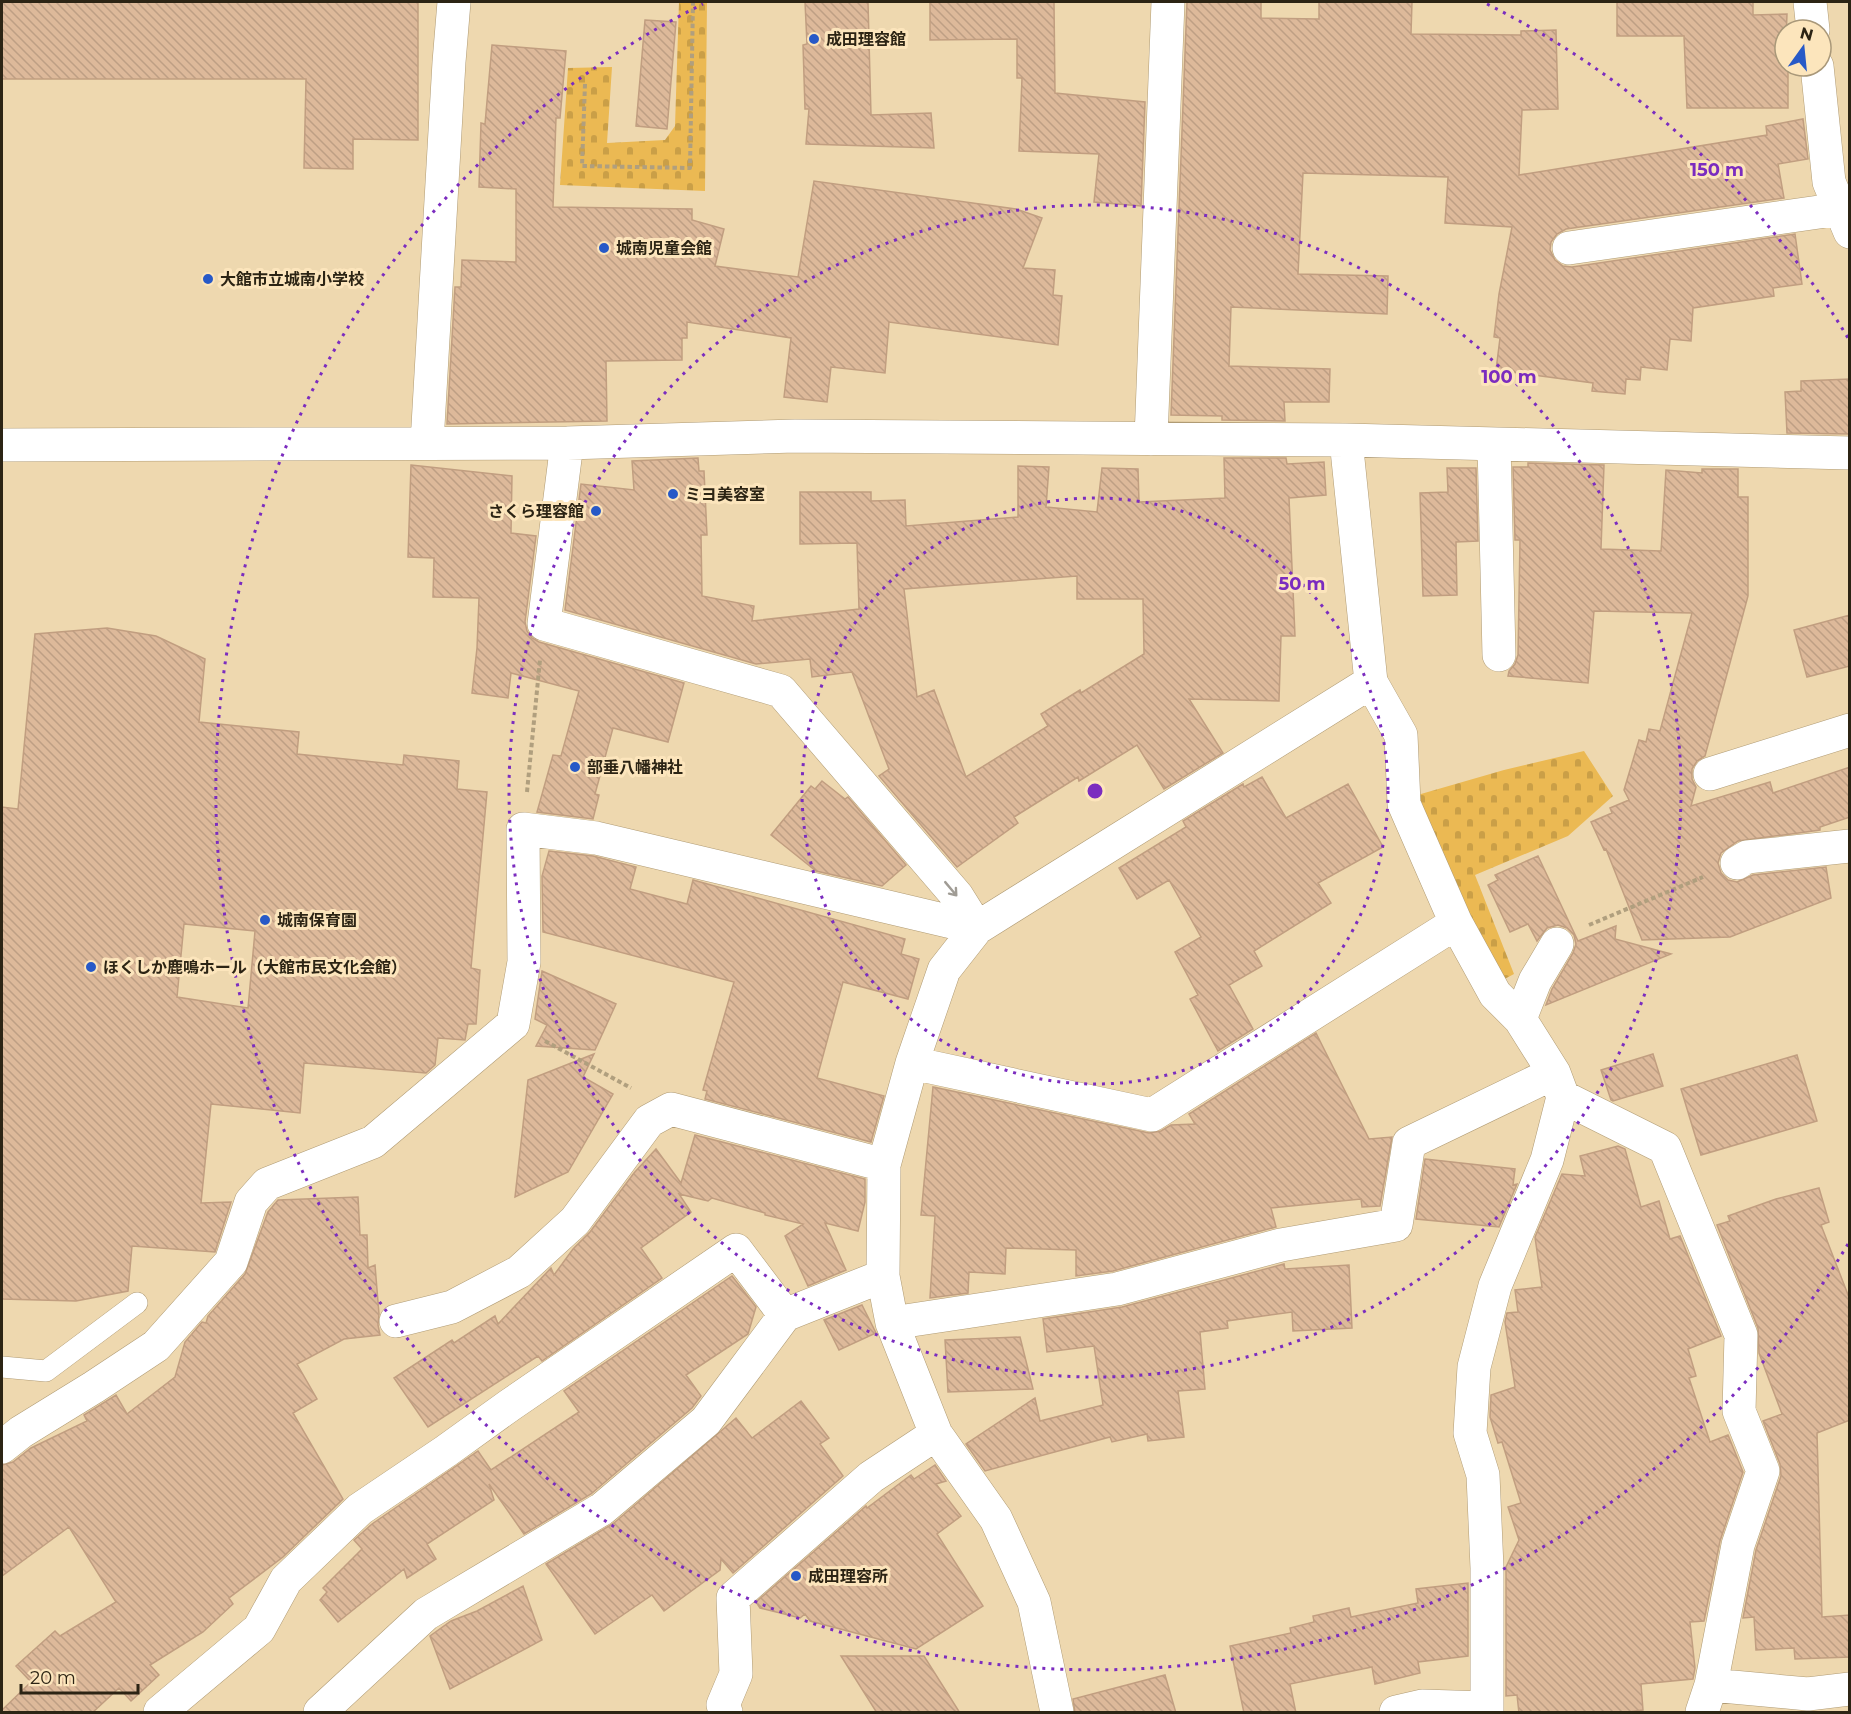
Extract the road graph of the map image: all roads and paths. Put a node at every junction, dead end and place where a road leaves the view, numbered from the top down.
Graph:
1 (454, 2) edge
2 (693, 2) edge
3 (1168, 2) edge
4 (1810, 2) edge
5 (1812, 18) edge
6 (1818, 78) edge
7 (585, 84) dead end
8 (1845, 221) edge
9 (1569, 248) dead end
10 (1151, 440) junction
11 (1346, 440) junction
12 (427, 443) junction
13 (567, 443) junction
14 (1494, 444) junction
15 (2, 445) edge
16 (1850, 453) edge
17 (544, 624) junction
18 (1498, 655) dead end
19 (1371, 682) junction
20 (1850, 730) edge
21 (1710, 774) dead end
22 (523, 829) junction
23 (1850, 846) edge
24 (1737, 862) joint
25 (1456, 923) junction
26 (976, 928) junction
27 (1557, 944) joint
28 (1520, 1019) junction
29 (513, 1024) junction
30 (912, 1063) junction
31 (1559, 1085) junction
32 (671, 1109) junction
33 (884, 1165) junction
34 (883, 1276) junction
35 (137, 1303) dead end
36 (785, 1314) junction
37 (396, 1321) dead end
38 (892, 1323) junction
39 (2, 1367) edge
40 (936, 1434) junction
41 (2, 1447) edge
42 (1850, 1689) edge
43 (1707, 1699) edge
44 (1809, 1703) edge
45 (1486, 1710) edge
46 (160, 1713) edge
47 (320, 1713) edge
48 (726, 1713) edge
49 (1056, 1713) edge
50 (1396, 1713) edge

1 - 12 street
2 - 7 path
3 - 10 street
4 - 5 street
6 - 8 street
8 - 9 street
10 - 11 street
10 - 13 street
11 - 14 street
11 - 19 street
12 - 13 street
12 - 15 street
13 - 17 street
14 - 16 street
14 - 18 street
17 - 22 path
17 -> 26 street
19 - 25 street
19 - 26 street
20 - 21 street
22 - 26 street
22 - 29 street
23 - 24 street
24 - 27 path
25 - 28 street
25 - 30 street
26 - 30 street
27 - 28 street
28 - 31 street
29 - 32 path
29 - 41 street
30 - 33 street
31 - 38 street
31 - 43 street
31 - 45 street
32 - 33 street
32 - 37 street
33 - 34 street
34 - 36 street
34 - 38 street
35 - 39 lane
36 - 46 street
36 - 47 street
38 - 40 street
40 - 48 street
40 - 49 street
42 - 44 street
43 - 44 street
45 - 50 street

